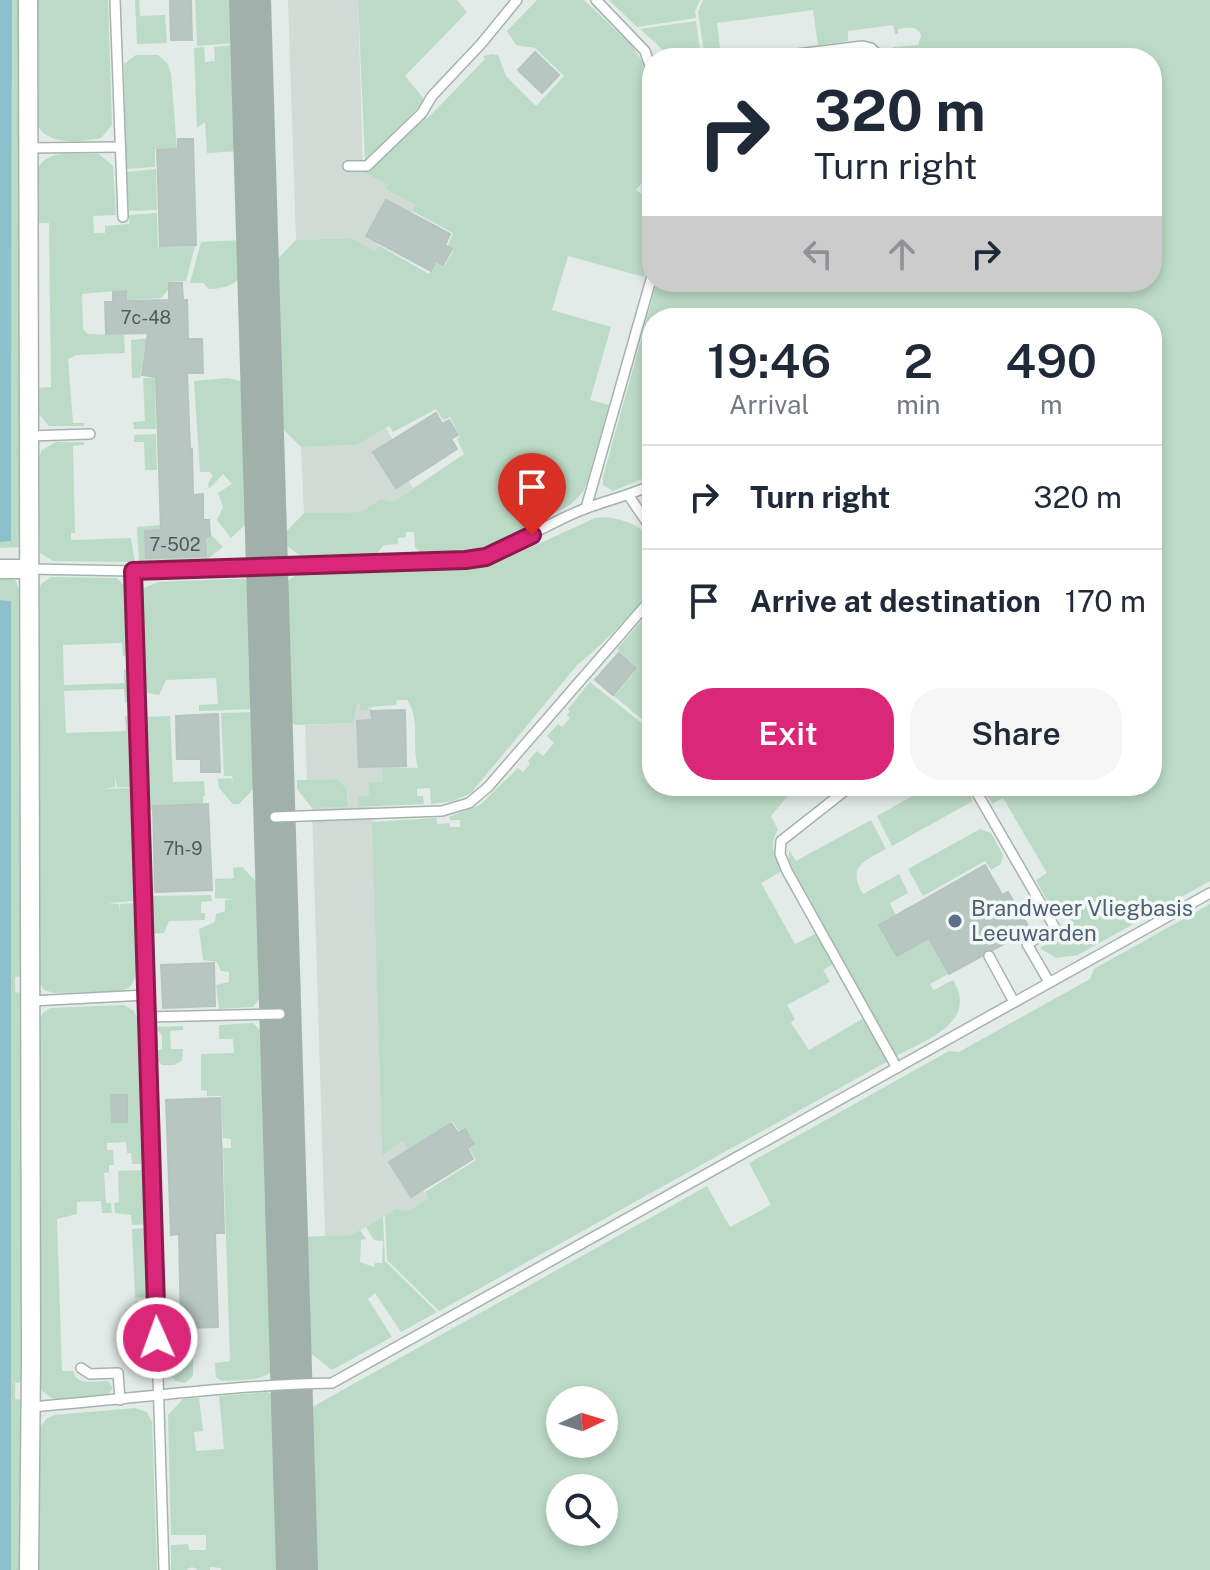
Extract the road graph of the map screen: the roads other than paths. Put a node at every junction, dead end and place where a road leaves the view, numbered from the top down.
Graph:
1 (28, 0) edge
2 (115, 0) edge
3 (517, 0) edge
4 (596, 0) edge
5 (642, 48) edge
6 (846, 48) edge
7 (871, 48) edge
8 (120, 147) junction
9 (28, 148) junction
10 (348, 166) dead end
11 (123, 217) dead end
12 (642, 311) edge
13 (90, 434) dead end
14 (29, 436) junction
15 (642, 490) edge
16 (629, 496) junction
17 (586, 508) junction
18 (642, 515) edge
19 (0, 569) edge
20 (30, 569) junction
21 (133, 571) junction
22 (642, 609) edge
23 (838, 796) edge
24 (979, 796) edge
25 (275, 817) dead end
26 (1210, 893) edge
27 (989, 956) dead end
28 (1049, 982) junction
29 (146, 995) junction
30 (31, 1001) junction
31 (1014, 1002) junction
32 (280, 1014) dead end
33 (147, 1017) junction
34 (897, 1068) junction
35 (81, 1368) dead end
36 (159, 1397) junction
37 (120, 1400) junction
38 (31, 1407) junction
39 (29, 1570) edge
40 (164, 1570) edge

1 - 9 street
2 - 8 lane
3 - 10 lane
4 - 5 lane
6 - 7 lane
8 - 9 lane
8 - 11 lane
9 - 14 street
12 - 17 lane
13 - 14 lane
14 - 20 street
15 - 16 lane
16 - 17 lane
16 - 18 lane
17 - 21 lane
19 - 20 street
20 - 21 lane
20 - 30 street
21 - 29 lane
22 - 25 lane
23 - 34 lane
24 - 28 lane
26 - 28 lane
27 - 31 lane
28 - 31 lane
29 - 30 lane
29 - 33 lane
30 - 38 street
31 - 34 lane
32 - 33 lane
33 - 36 lane
34 - 36 lane
35 - 37 lane
36 - 37 lane
36 - 40 lane
37 - 38 lane
38 - 39 street

